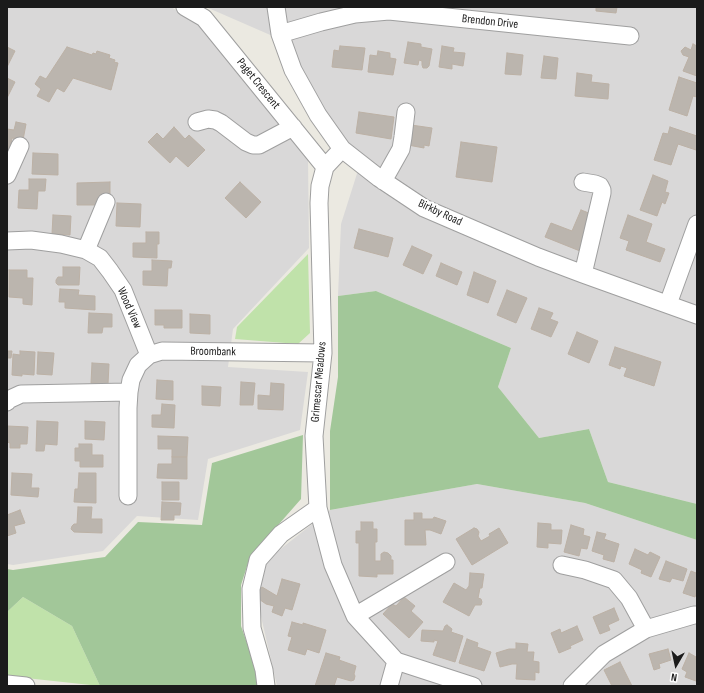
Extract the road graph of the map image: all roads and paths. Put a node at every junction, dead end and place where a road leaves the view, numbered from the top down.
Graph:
1 (185, 7) edge
2 (276, 7) edge
3 (280, 34) junction
4 (630, 36) dead end
5 (406, 112) dead end
6 (198, 122) dead end
7 (293, 127) junction
8 (20, 146) dead end
9 (342, 149) junction
10 (325, 167) junction
11 (7, 175) edge
12 (383, 181) junction
13 (583, 182) dead end
14 (106, 202) dead end
15 (697, 224) edge
16 (7, 241) edge
17 (86, 250) junction
18 (583, 274) junction
19 (668, 304) junction
20 (697, 315) edge
21 (323, 353) junction
22 (149, 355) junction
23 (129, 392) junction
24 (7, 402) edge
25 (128, 496) dead end
26 (318, 508) junction
27 (446, 562) dead end
28 (562, 565) dead end
29 (697, 615) edge
30 (355, 616) junction
31 (646, 629) junction
32 (396, 661) junction
33 (7, 684) edge
34 (26, 686) edge
35 (266, 686) edge
36 (389, 686) edge
37 (473, 686) edge
38 (572, 686) edge

1 - 7 street, Paget Crescent
2 - 3 street, Birkby Road
3 - 4 street, Brendon Drive
3 - 9 street, Birkby Road
5 - 12 street
6 - 7 street
7 - 10 street, Paget Crescent
8 - 11 street
9 - 10 street, Grimescar Meadows
9 - 12 street, Birkby Road
10 - 21 street, Grimescar Meadows
12 - 18 street, Birkby Road
13 - 18 street
14 - 17 street
15 - 19 street
16 - 17 street, Wood View
17 - 22 street, Wood View
18 - 19 street, Birkby Road
19 - 20 street, Birkby Road
21 - 22 street, Broombank
21 - 26 street, Grimescar Meadows
22 - 23 street
23 - 24 street
23 - 25 street
26 - 30 street, Grimescar Meadows
26 - 35 street
27 - 30 street
28 - 31 street
29 - 31 street
30 - 32 street, Grimescar Meadows
31 - 38 street
32 - 36 street
32 - 37 street, Grimescar Meadows
33 - 34 street

